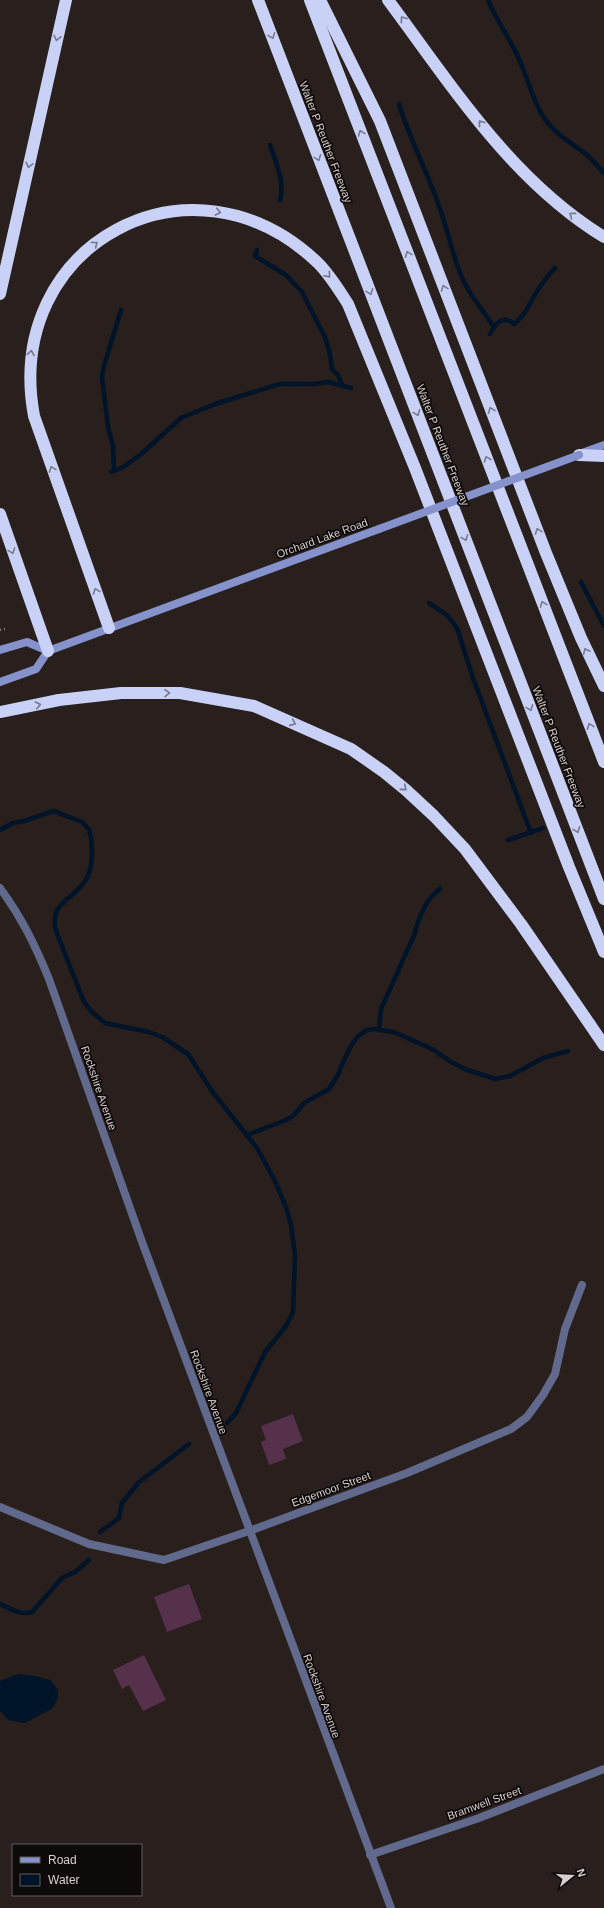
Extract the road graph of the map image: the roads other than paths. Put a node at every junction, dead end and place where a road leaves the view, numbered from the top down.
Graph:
1 (66, 0) edge
2 (258, 0) edge
3 (310, 0) edge
4 (320, 0) edge
5 (388, 0) edge
6 (604, 237) edge
7 (0, 294) edge
8 (604, 445) edge
9 (579, 455) junction
10 (604, 456) edge
11 (0, 514) edge
12 (110, 628) junction
13 (0, 650) edge
14 (48, 651) junction
15 (0, 682) edge
16 (604, 686) edge
17 (0, 712) edge
18 (604, 762) edge
19 (0, 888) edge
20 (604, 899) edge
21 (604, 952) edge
22 (604, 1045) edge
23 (582, 1285) dead end
24 (0, 1507) edge
25 (249, 1531) junction
26 (604, 1769) edge
27 (370, 1855) junction
28 (390, 1908) edge

1 -> 7 highway
2 -> 20 highway, Walter P Reuther Freeway
18 -> 3 highway
16 -> 4 highway
6 -> 5 highway
8 - 9 main road, Orchard Lake Road
9 - 10 highway
9 - 12 main road, Orchard Lake Road, bridge
11 -> 14 highway
12 - 14 main road, Orchard Lake Road
12 -> 21 highway
13 - 14 main road
14 - 15 main road
17 -> 22 highway
19 - 25 street, Rockshire Avenue
23 - 25 street, Edgemoor Street
24 - 25 street, Edgemoor Street
25 - 27 street, Rockshire Avenue
26 - 27 street, Bramwell Street
27 - 28 street, Rockshire Avenue

